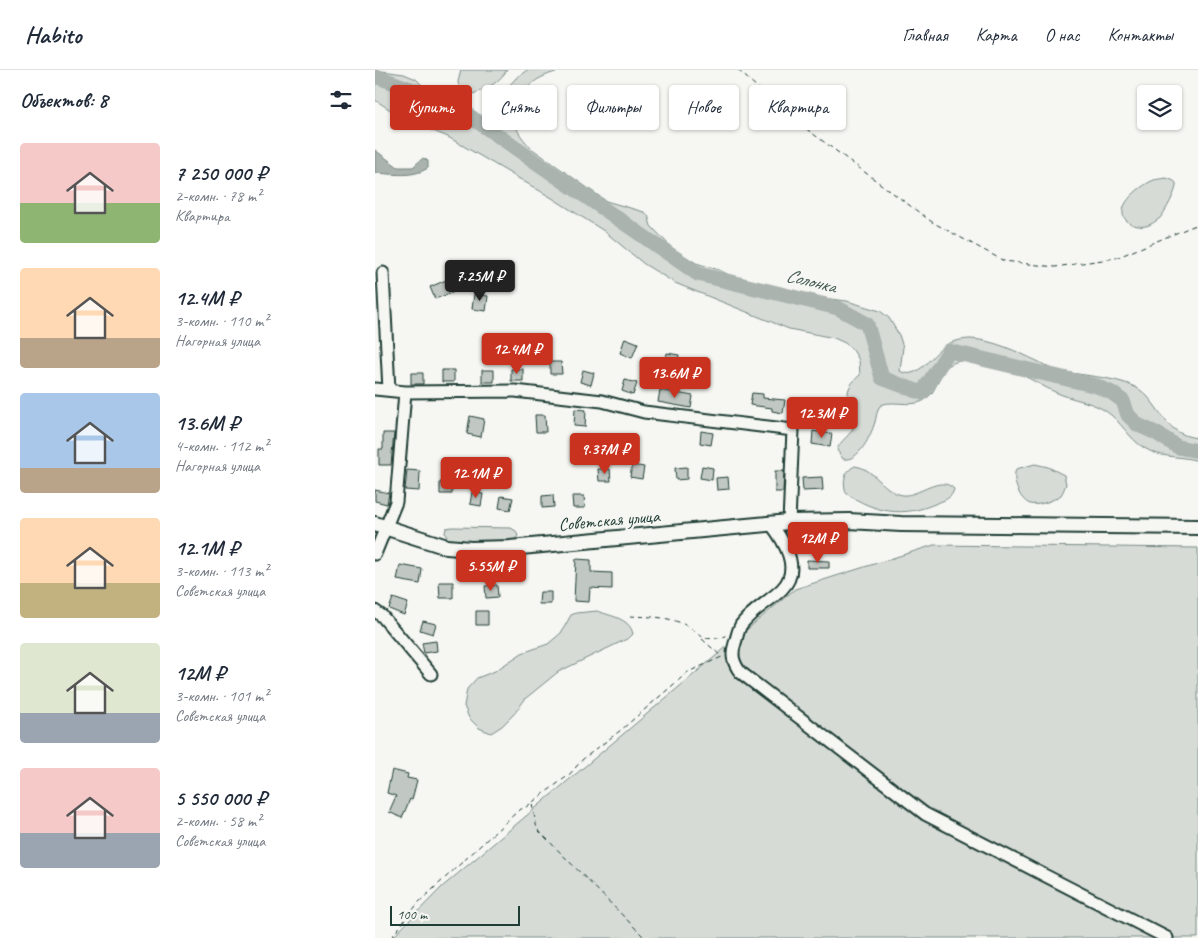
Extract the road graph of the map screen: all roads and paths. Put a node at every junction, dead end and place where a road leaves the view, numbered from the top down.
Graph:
1 (739, 70) edge
2 (1198, 224) edge
3 (383, 273) dead end
4 (375, 389) edge
5 (389, 390) junction
6 (405, 392) junction
7 (789, 522) junction
8 (771, 524) junction
9 (380, 526) edge
10 (1198, 527) edge
11 (375, 554) edge
12 (375, 611) edge
13 (630, 616) dead end
14 (740, 627) junction
15 (702, 638) junction
16 (727, 654) junction
17 (431, 674) dead end
18 (532, 803) junction
19 (391, 938) edge
20 (645, 938) edge
21 (1167, 938) edge

1 - 2 path
3 - 5 street
4 - 5 street
5 - 6 street
6 - 7 street
6 - 9 street
7 - 8 main road, Советская улица
7 - 10 main road, Советская улица
8 - 9 main road, Советская улица
8 - 14 street
9 - 11 street
12 - 17 street
13 - 15 path
14 - 15 path
14 - 16 street
15 - 16 path
16 - 18 path
16 - 21 street
18 - 19 path
18 - 20 path

